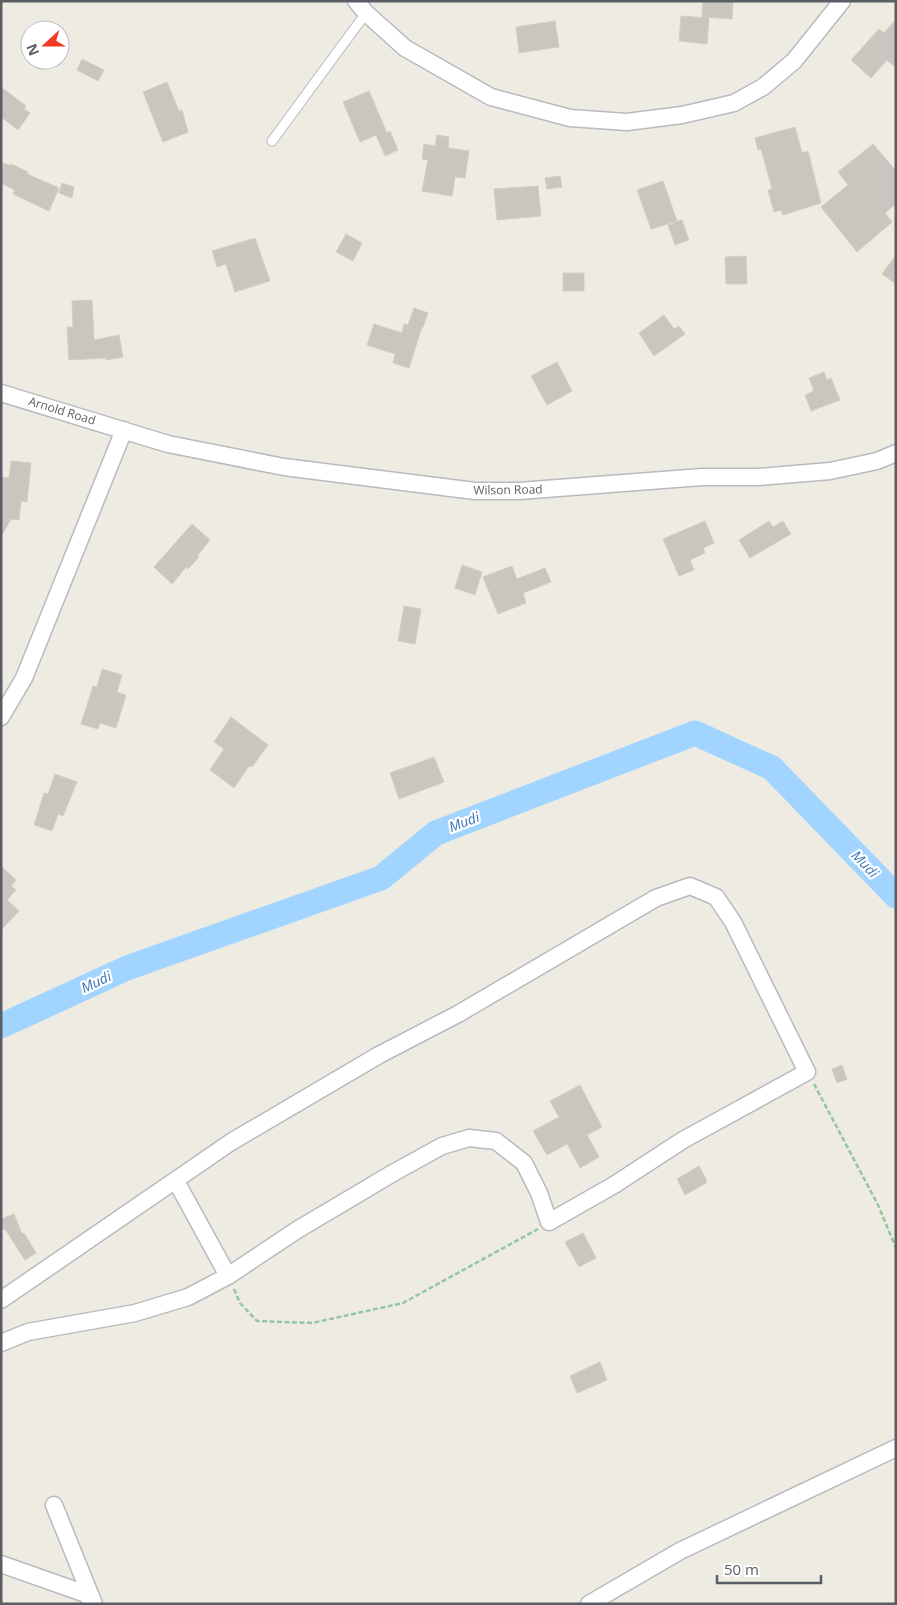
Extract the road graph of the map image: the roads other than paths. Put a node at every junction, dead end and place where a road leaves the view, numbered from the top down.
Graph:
1 (842, 1) edge
2 (366, 5) edge
3 (272, 141) dead end
4 (1, 392) edge
5 (124, 430) junction
6 (896, 453) edge
7 (1, 717) edge
8 (176, 1181) junction
9 (228, 1276) junction
10 (1, 1300) edge
11 (1, 1343) edge
12 (896, 1448) edge
13 (54, 1505) dead end
14 (1, 1564) edge
15 (93, 1604) edge
16 (589, 1604) edge

1 - 2 street
2 - 3 lane
4 - 5 street, Arnold Road
5 - 6 street, Wilson Road
5 - 7 street
8 - 9 street
8 - 9 street
8 - 10 street
9 - 11 street
12 - 16 street
13 - 15 street
14 - 15 street

